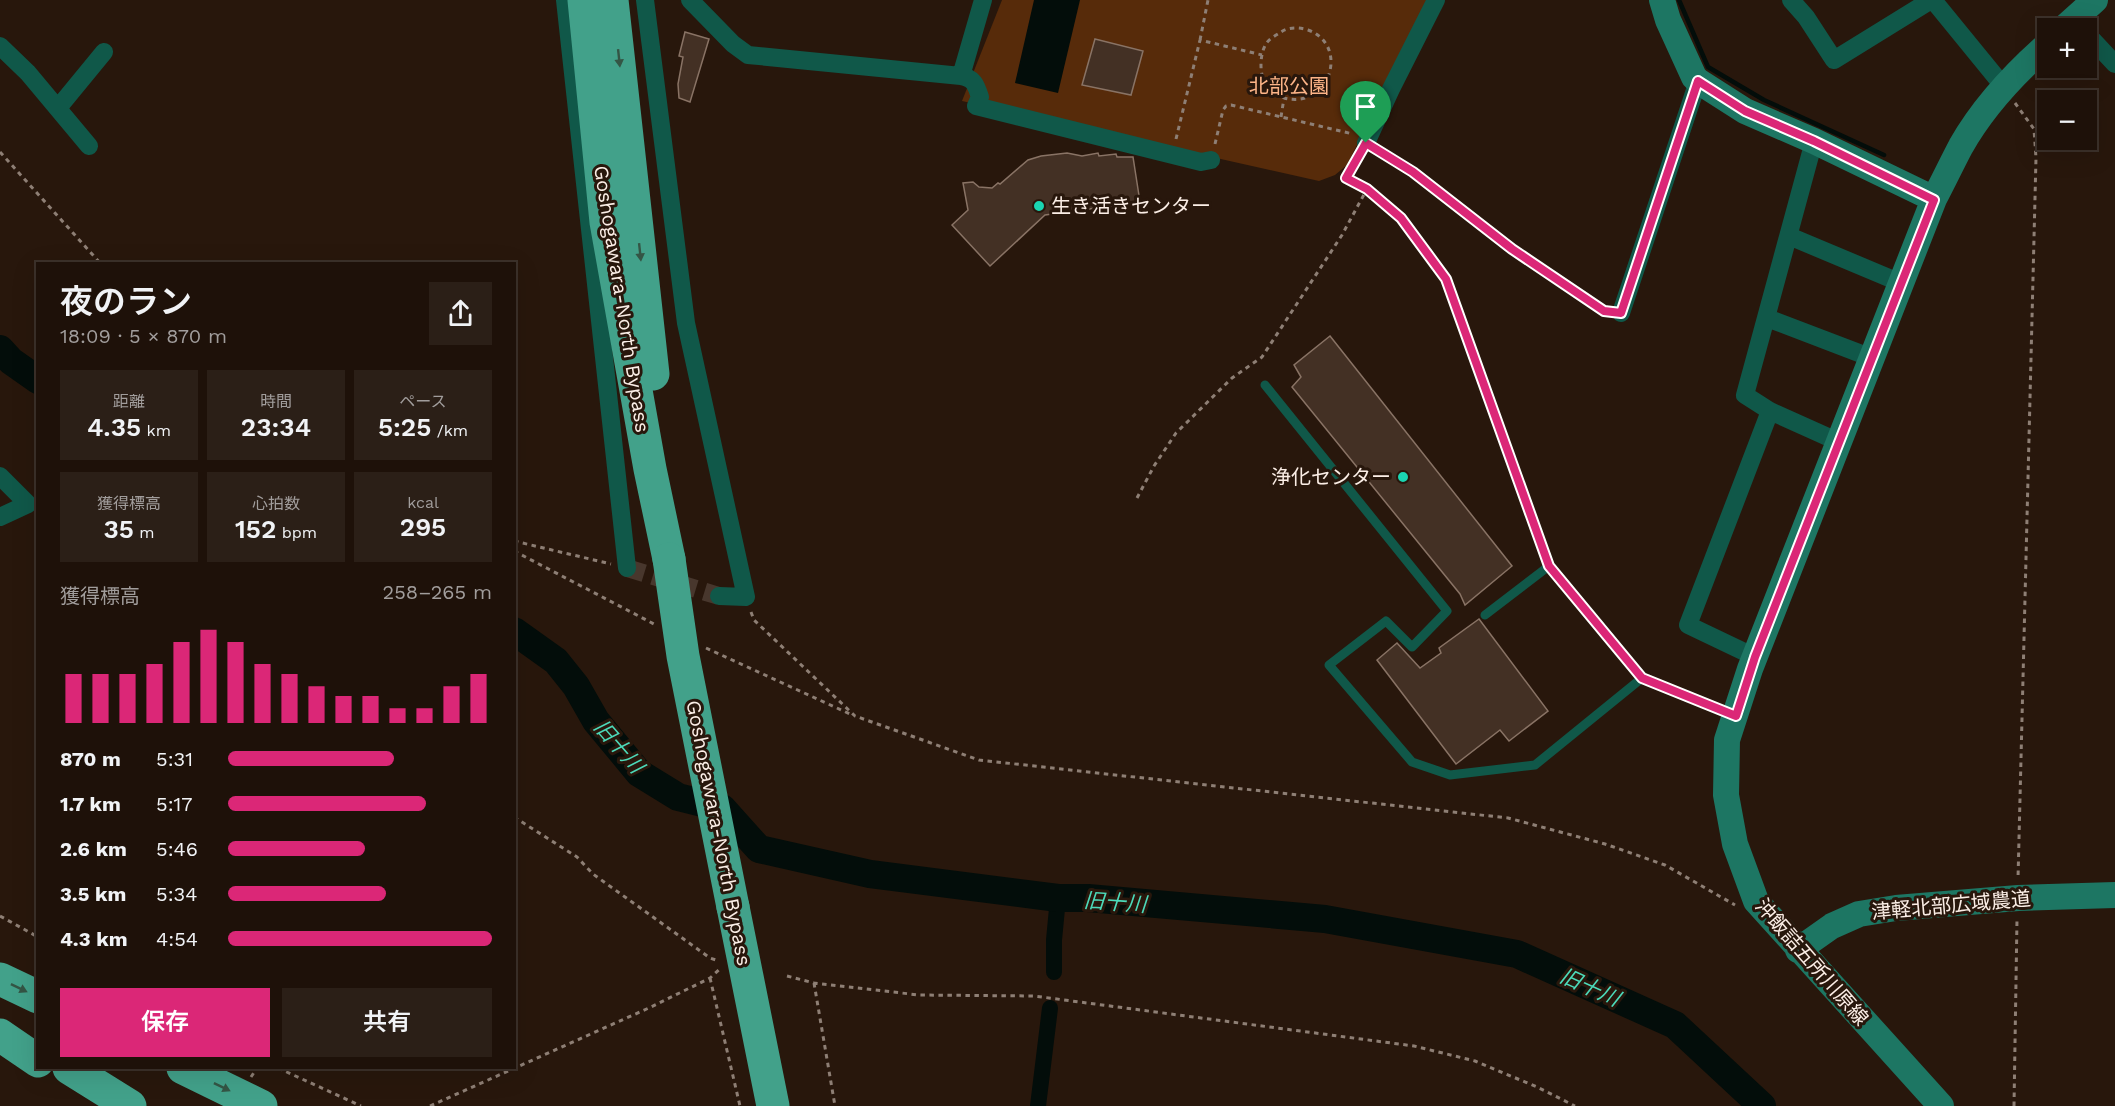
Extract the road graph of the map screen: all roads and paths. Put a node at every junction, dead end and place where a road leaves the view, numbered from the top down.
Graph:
1 (565, 0) edge
2 (584, 0) edge
3 (612, 0) edge
4 (645, 0) edge
5 (690, 0) edge
6 (984, 0) edge
7 (1208, 0) edge
8 (1436, 0) edge
9 (1662, 0) edge
10 (1791, 0) edge
11 (1932, 0) edge
12 (2096, 0) edge
13 (2084, 18) edge
14 (1200, 40) junction
15 (0, 46) edge
16 (2097, 47) edge
17 (104, 52) dead end
18 (2037, 55) edge
19 (1262, 56) junction
20 (2115, 64) edge
21 (961, 76) junction
22 (1698, 81) junction
23 (2004, 87) junction
24 (1284, 98) junction
25 (58, 108) junction
26 (1281, 117) junction
27 (1367, 141) junction
28 (1814, 141) junction
29 (89, 146) dead end
30 (0, 152) edge
31 (1172, 155) junction
32 (1211, 160) joint
33 (1367, 189) junction
34 (1934, 200) junction
35 (1789, 236) junction
36 (99, 262) edge
37 (1901, 283) junction
38 (1621, 313) joint
39 (1767, 318) junction
40 (1872, 358) junction
41 (1265, 385) dead end
42 (1770, 411) junction
43 (1839, 442) junction
44 (0, 476) edge
45 (1137, 498) dead end
46 (0, 517) edge
47 (516, 541) edge
48 (669, 560) junction
49 (1549, 566) junction
50 (627, 568) joint
51 (719, 596) tunnel mouth
52 (746, 597) junction
53 (1485, 615) dead end
54 (1755, 657) junction
55 (1642, 678) junction
56 (1736, 716) junction
57 (516, 818) edge
58 (2115, 895) edge
59 (2018, 898) junction
60 (1756, 901) junction
61 (0, 916) edge
62 (36, 936) edge
63 (1798, 950) junction
64 (720, 962) dead end
65 (729, 965) dead end
66 (787, 976) dead end
67 (710, 978) junction
68 (0, 979) edge
69 (814, 983) junction
70 (36, 996) edge
71 (0, 1025) edge
72 (0, 1035) edge
73 (36, 1047) edge
74 (36, 1060) edge
75 (516, 1067) edge
76 (49, 1069) edge
77 (71, 1069) edge
78 (186, 1069) edge
79 (257, 1069) edge
80 (280, 1069) edge
81 (512, 1069) edge
82 (256, 1092) edge
83 (104, 1106) edge
84 (130, 1106) edge
85 (361, 1106) edge
86 (430, 1106) edge
87 (740, 1106) edge
88 (773, 1106) edge
89 (835, 1106) edge
90 (1575, 1106) edge
91 (1941, 1106) edge
92 (2014, 1106) edge

1 - 50 street
2 - 48 highway, Goshogawara-North Bypass
3 -> 48 highway, Goshogawara-North Bypass
4 - 52 street
5 - 21 street
6 - 21 street
7 - 14 path
8 - 27 street
9 - 22 main road
10 - 11 street
11 - 23 street
12 - 13 main road
14 - 19 path
14 - 31 path
15 - 25 street
16 - 20 street
17 - 25 street
18 - 23 main road, 沖飯詰五所川原線
19 - 24 path
19 - 24 path
21 - 31 street
22 - 28 main road
22 - 38 street
23 - 34 main road, 沖飯詰五所川原線
23 - 59 path
24 - 26 path
25 - 29 street
26 - 27 path
26 - 32 path
27 - 33 path
27 - 38 path
28 - 34 main road
28 - 35 street
30 - 36 path
31 - 32 street
33 - 45 path
33 - 49 path
34 - 37 main road, 沖飯詰五所川原線
35 - 37 street
35 - 39 street
37 - 40 main road, 沖飯詰五所川原線
39 - 40 street
39 - 42 street
40 - 43 main road, 沖飯詰五所川原線
41 - 55 lane
42 - 43 street
42 - 54 street
43 - 54 main road, 沖飯詰五所川原線
44 - 46 street
47 - 50 path
48 - 88 highway, Goshogawara-North Bypass, bridge
49 - 53 lane
49 - 55 lane
51 - 52 street
52 - 60 path
54 - 56 main road, 沖飯詰五所川原線
55 - 56 lane
56 - 60 main road, 沖飯詰五所川原線
57 - 64 path
58 - 59 main road, 津軽北部広域農道
59 - 63 main road, 津軽北部広域農道
59 - 92 path
60 - 63 main road, 沖飯詰五所川原線
61 - 62 path
63 - 91 main road, 沖飯詰五所川原線
65 - 67 path
66 - 69 path
67 - 75 path
67 - 87 path
68 -> 70 highway
69 - 89 path
69 - 90 path
71 - 73 highway
72 - 74 highway
76 - 83 highway
77 - 84 highway
78 -> 82 highway
79 - 82 path
80 - 85 path
81 - 86 path

